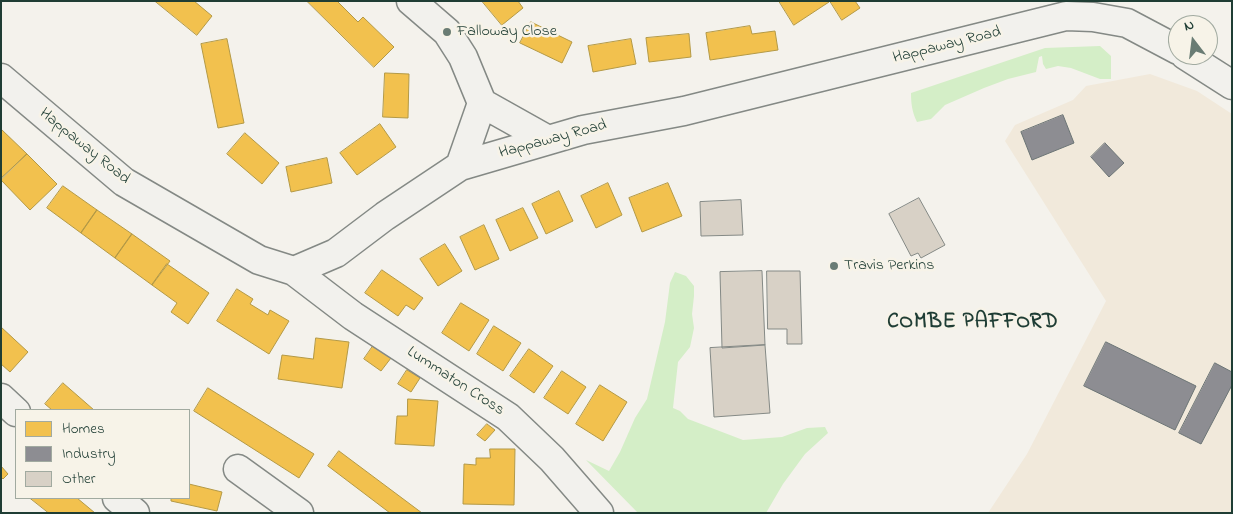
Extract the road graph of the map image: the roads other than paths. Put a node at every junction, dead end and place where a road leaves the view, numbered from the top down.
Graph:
1 (411, 1) edge
2 (1124, 12) edge
3 (1168, 43) edge
4 (1201, 65) edge
5 (1, 78) edge
6 (1232, 85) edge
7 (482, 103) junction
8 (548, 140) junction
9 (460, 166) junction
10 (294, 271) junction
11 (1, 398) edge
12 (15, 411) edge
13 (238, 469) dead end
14 (119, 499) edge
15 (135, 513) edge
16 (299, 513) edge
17 (599, 513) edge

1 - 7 street
2 - 3 street, Happaway Road
2 - 8 street, Happaway Road
4 - 6 street
5 - 10 street, Happaway Road
7 - 8 street
7 - 9 street
8 - 9 street, Happaway Road
9 - 10 street, Happaway Road
10 - 17 street, Lummaton Cross
11 - 12 street
13 - 16 street
14 - 15 street

